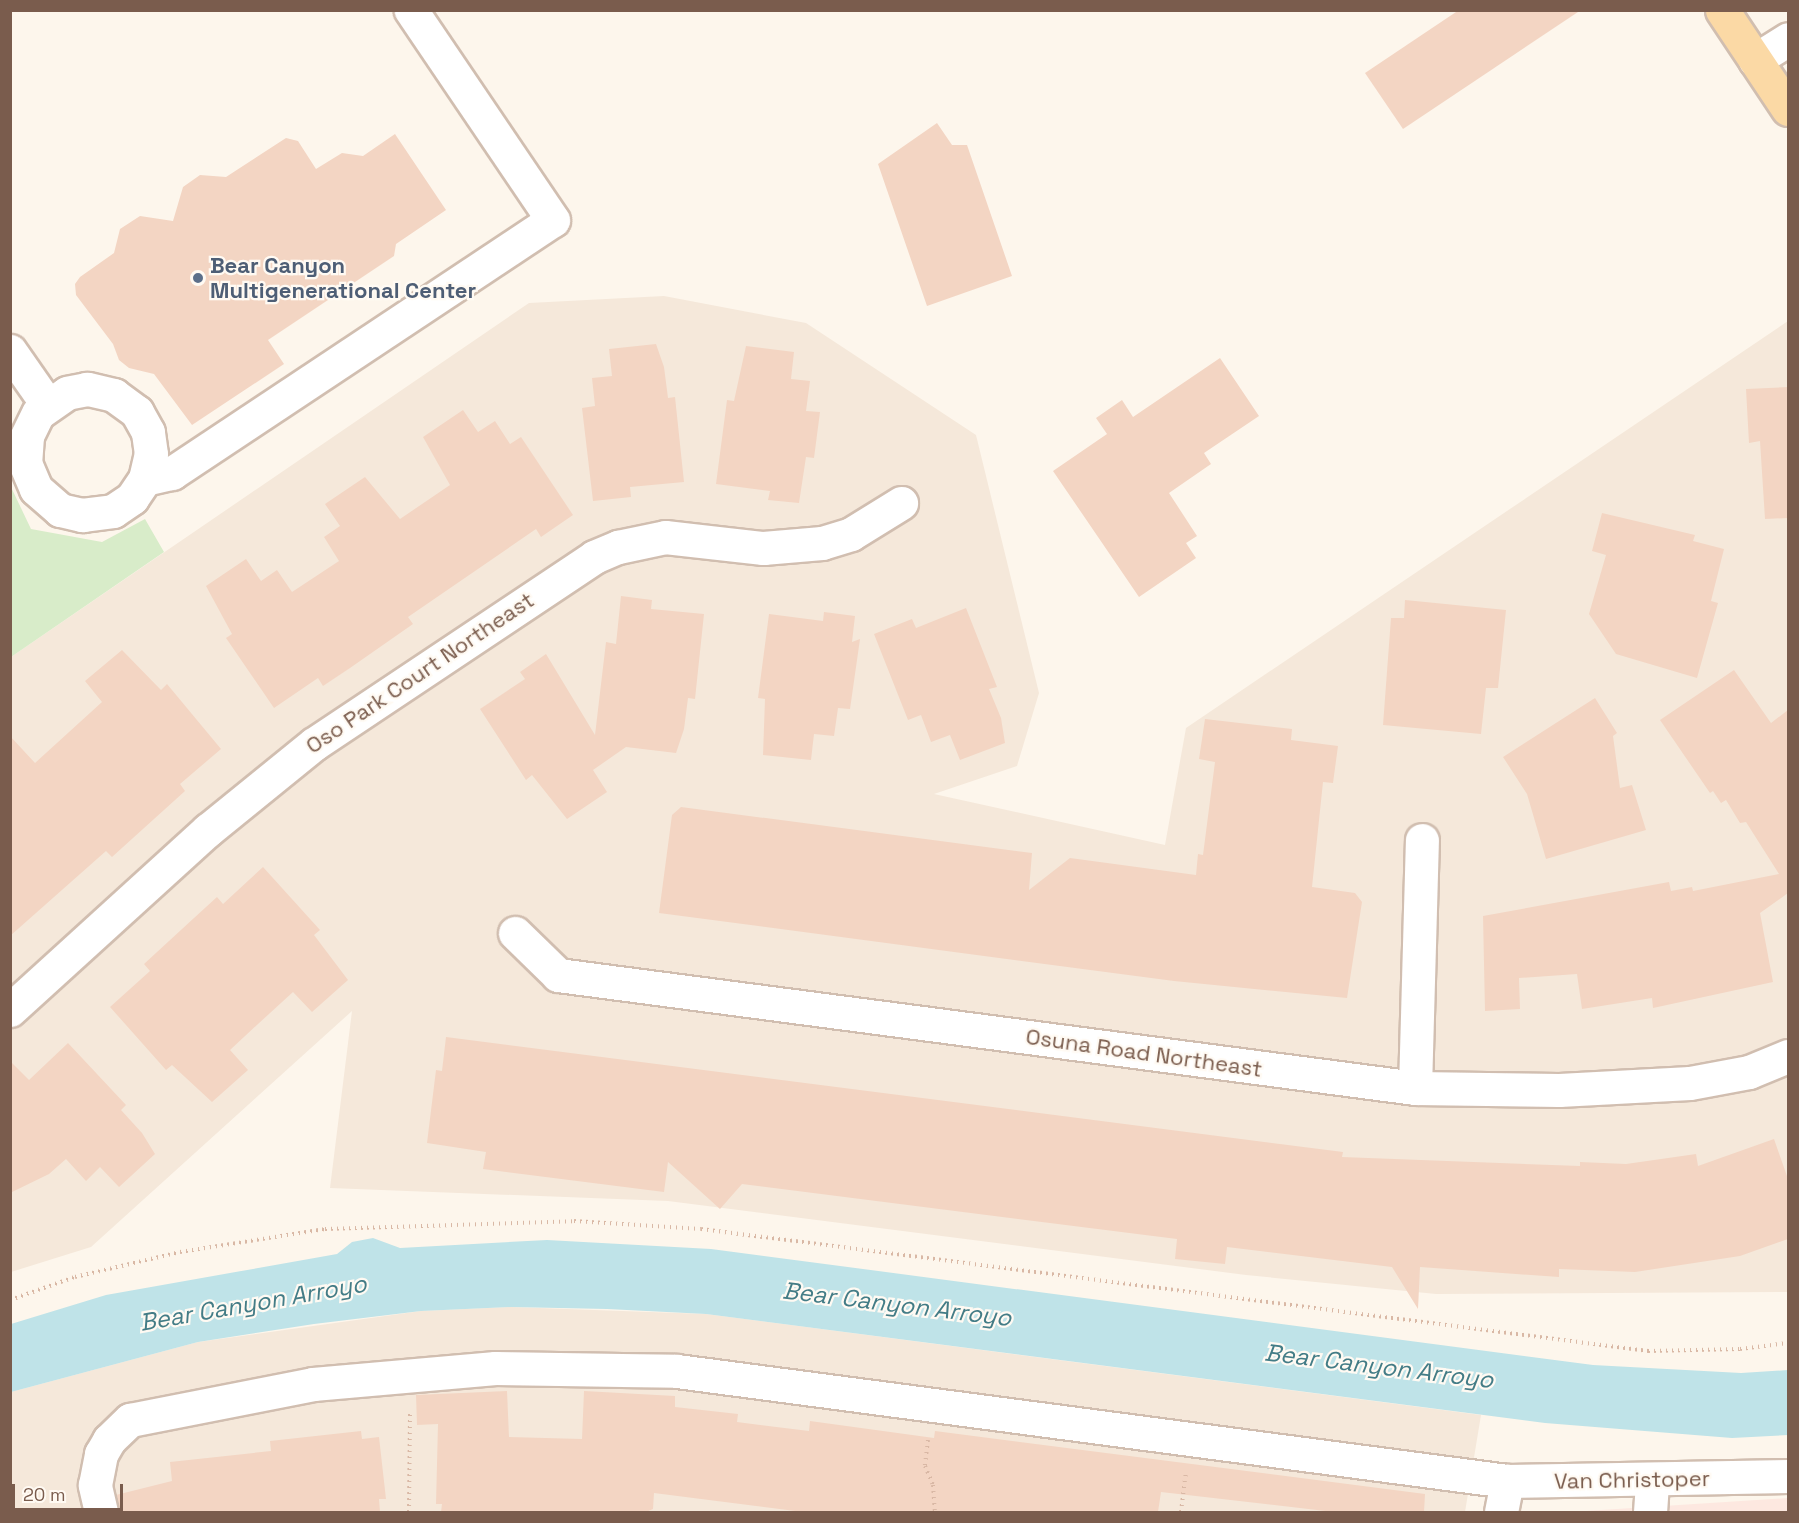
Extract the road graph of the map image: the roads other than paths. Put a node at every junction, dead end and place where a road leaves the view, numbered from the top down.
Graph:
1 (411, 10) edge
2 (1722, 10) edge
3 (1788, 39) edge
4 (1755, 60) junction
5 (1788, 109) edge
6 (10, 351) edge
7 (47, 404) junction
8 (145, 479) junction
9 (901, 503) dead end
10 (1422, 840) dead end
11 (515, 933) dead end
12 (10, 1010) edge
13 (1788, 1056) edge
14 (1415, 1088) junction
15 (1788, 1476) edge
16 (1652, 1480) junction
17 (1504, 1497) edge
18 (101, 1512) edge
19 (1650, 1512) edge

1 - 8 street
2 - 4 main road
3 - 4 street
4 - 5 main road
6 - 7 street
7 - 8 street
7 - 8 street
9 - 12 street, Oso Park Court Northeast
10 - 14 street
11 - 14 street, Osuna Road Northeast
13 - 14 street, Osuna Road Northeast
15 - 16 street, Van Christoper
16 - 17 street, Van Christoper
16 - 19 street
17 - 18 street, Van Christoper

